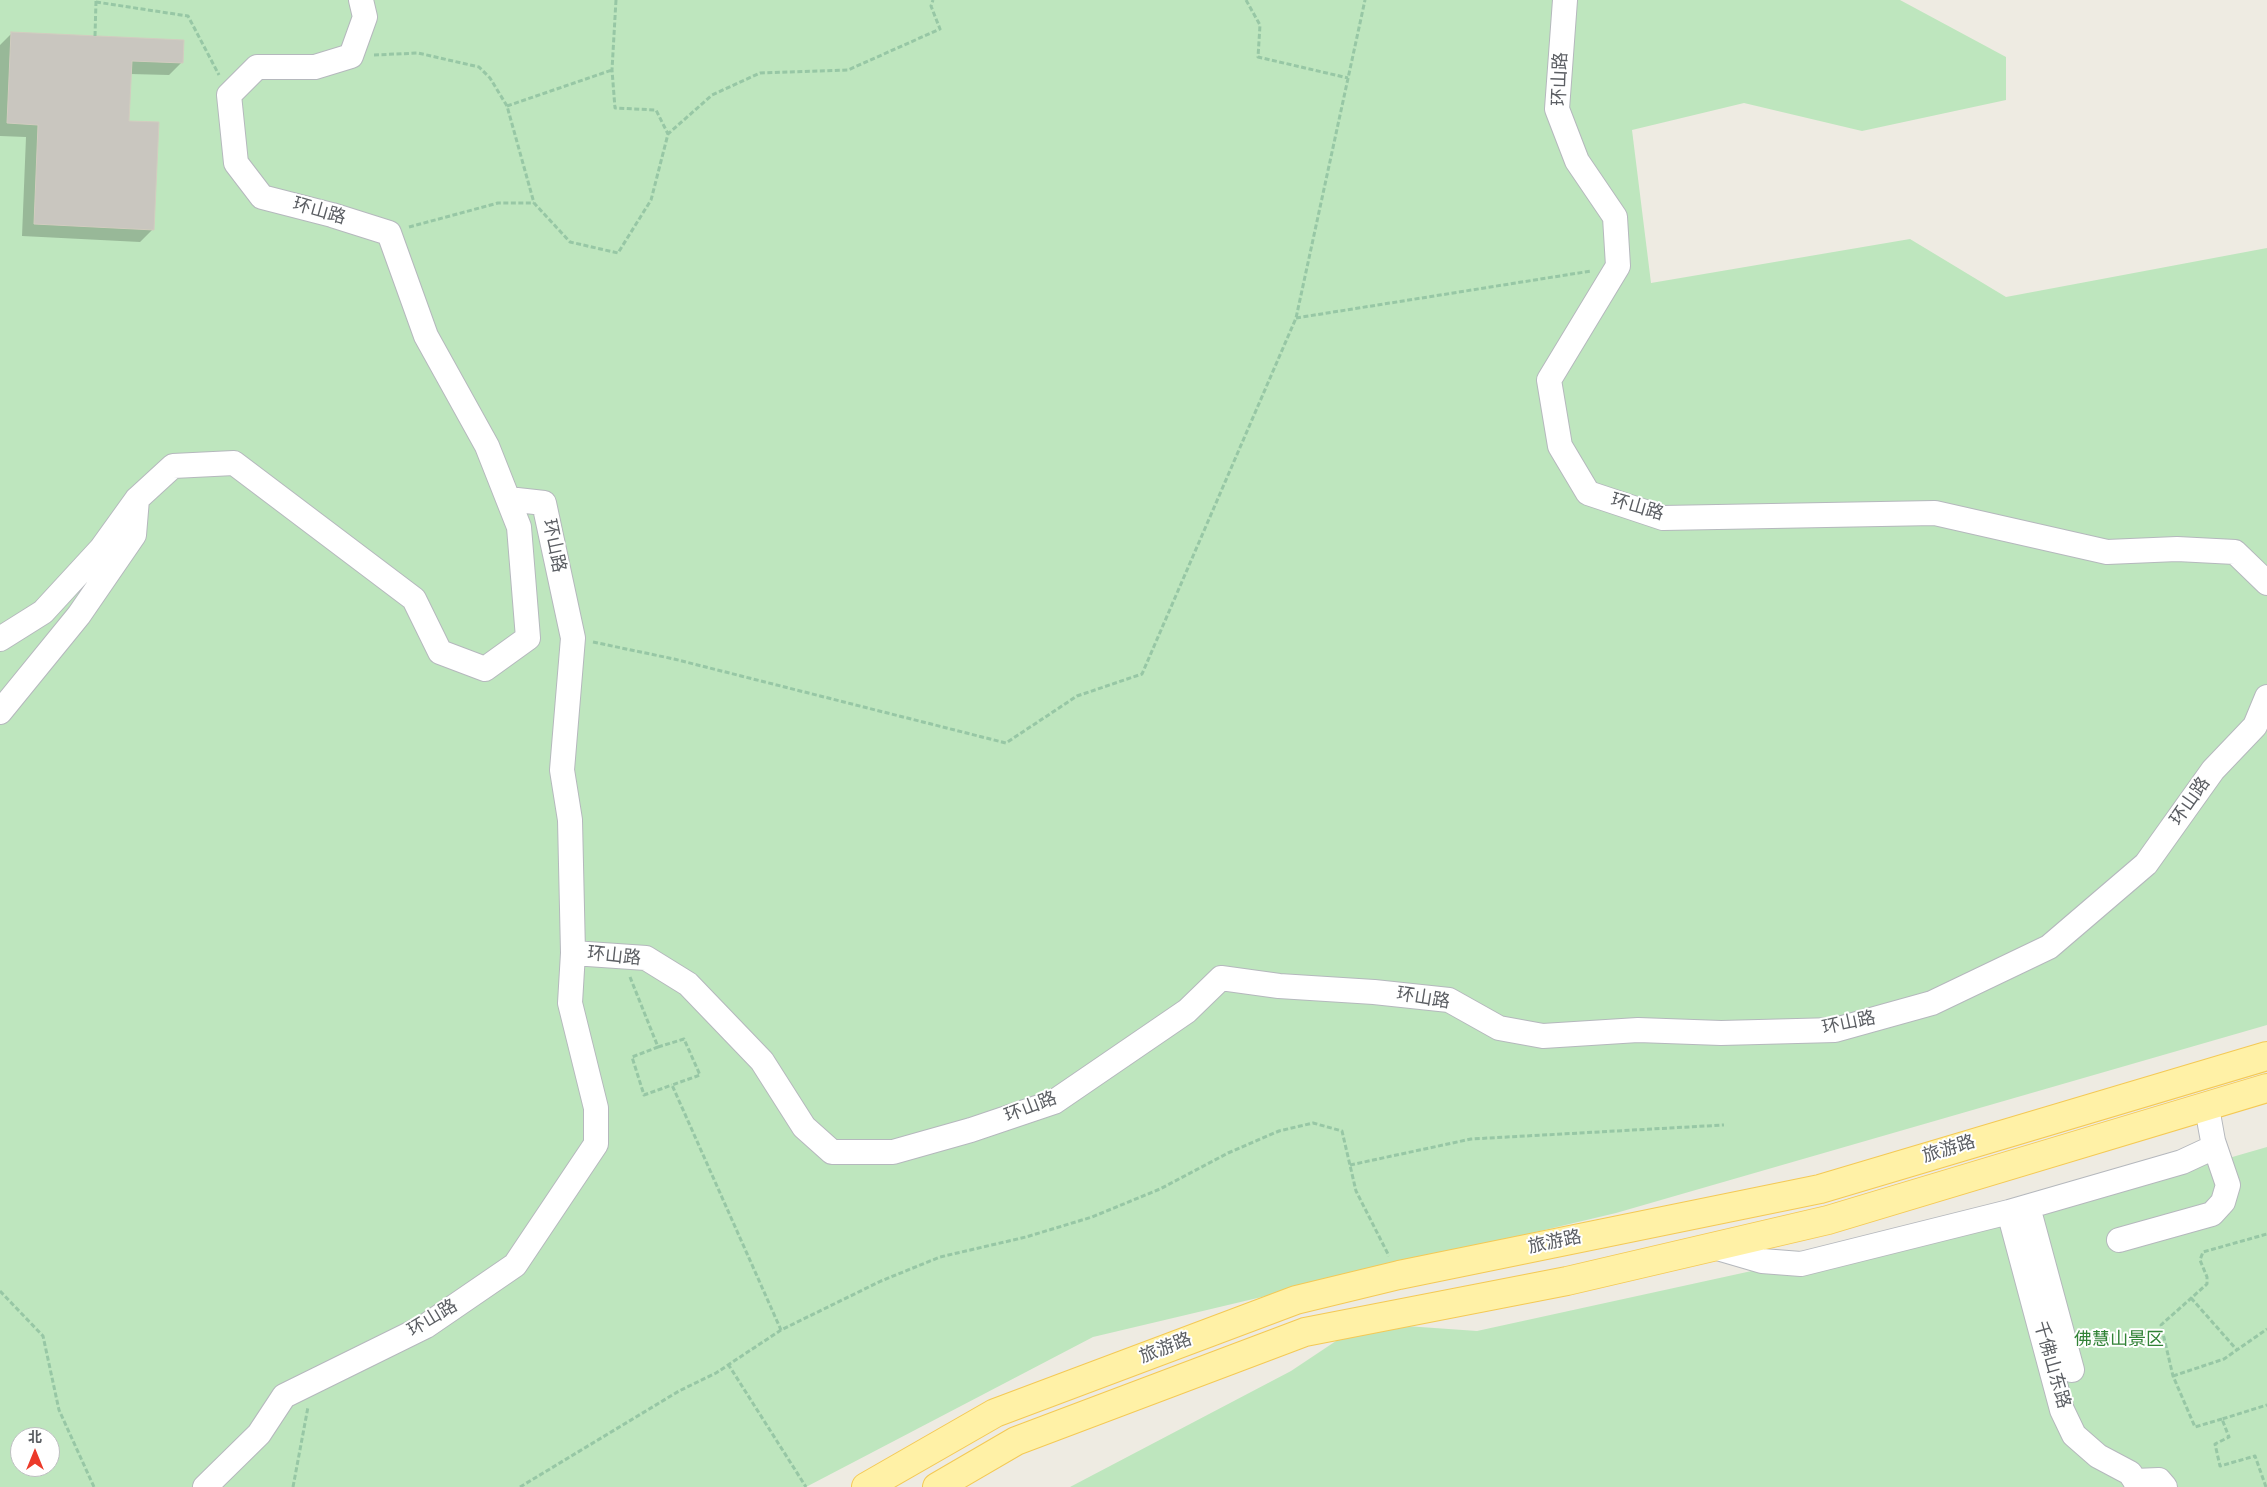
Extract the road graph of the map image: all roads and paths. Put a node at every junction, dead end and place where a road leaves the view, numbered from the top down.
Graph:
1 (360, 0) edge
2 (616, 0) edge
3 (933, 0) edge
4 (1246, 0) edge
5 (1364, 0) edge
6 (1565, 0) edge
7 (96, 1) edge
8 (95, 36) dead end
9 (351, 56) junction
10 (612, 70) junction
11 (1348, 78) junction
12 (229, 95) junction
13 (507, 106) junction
14 (668, 134) junction
15 (534, 203) junction
16 (389, 233) junction
17 (1618, 266) junction
18 (1296, 318) junction
19 (137, 499) junction
20 (508, 499) junction
21 (2267, 583) edge
22 (573, 638) junction
23 (0, 639) edge
24 (2267, 696) edge
25 (0, 712) edge
26 (573, 953) junction
27 (622, 956) junction
28 (658, 1047) junction
29 (2267, 1056) edge
30 (672, 1086) junction
31 (2267, 1088) edge
32 (2207, 1108) junction
33 (1724, 1125) dead end
34 (2213, 1141) junction
35 (1350, 1165) junction
36 (2018, 1210) junction
37 (2267, 1234) edge
38 (2119, 1240) dead end
39 (1714, 1247) junction
40 (1399, 1275) junction
41 (0, 1291) edge
42 (2191, 1298) junction
43 (2267, 1329) edge
44 (781, 1330) junction
45 (2237, 1350) junction
46 (728, 1364) junction
47 (2072, 1370) dead end
48 (2173, 1376) junction
49 (313, 1382) junction
50 (2267, 1405) edge
51 (2222, 1419) junction
52 (2137, 1484) edge
53 (94, 1487) edge
54 (205, 1487) edge
55 (294, 1487) edge
56 (520, 1487) edge
57 (806, 1487) edge
58 (866, 1487) edge
59 (937, 1487) edge
60 (2165, 1487) edge
61 (2266, 1487) edge

1 - 9 lane
2 - 10 path
3 - 14 path
4 - 11 path
5 - 11 path
6 - 17 lane, 环山路
7 - 8 path
7 - 12 path
9 - 12 lane
9 - 13 path
10 - 13 path
10 - 14 path
11 - 18 path
12 - 16 lane, 环山路
13 - 15 path
14 - 15 path
15 - 16 path
16 - 20 lane, 环山路
17 - 18 path
17 - 21 lane, 环山路
18 - 22 path
19 - 20 lane, 环山路
19 - 23 lane
19 - 25 lane
20 - 22 lane, 环山路
22 - 26 lane, 环山路
24 - 27 lane, 环山路
26 - 27 lane, 环山路
26 - 49 lane, 环山路
27 - 28 path
28 - 30 path
28 - 30 path
29 - 40 main road, 旅游路
30 - 44 path
31 - 32 main road, 旅游路
32 - 34 lane
32 - 39 main road, 旅游路
33 - 35 path
34 - 36 lane
34 - 38 lane
35 - 40 path
35 - 44 path
36 - 39 lane
36 - 47 lane
36 - 52 lane, 千佛山东路
37 - 42 path
39 - 59 main road, 旅游路
40 - 58 main road, 旅游路
41 - 53 path
42 - 45 path
42 - 48 path
43 - 45 path
44 - 46 path
45 - 48 path
46 - 56 path
46 - 57 path
48 - 51 path
49 - 54 lane, 环山路
49 - 55 path
50 - 51 path
51 - 61 path
52 - 60 lane

